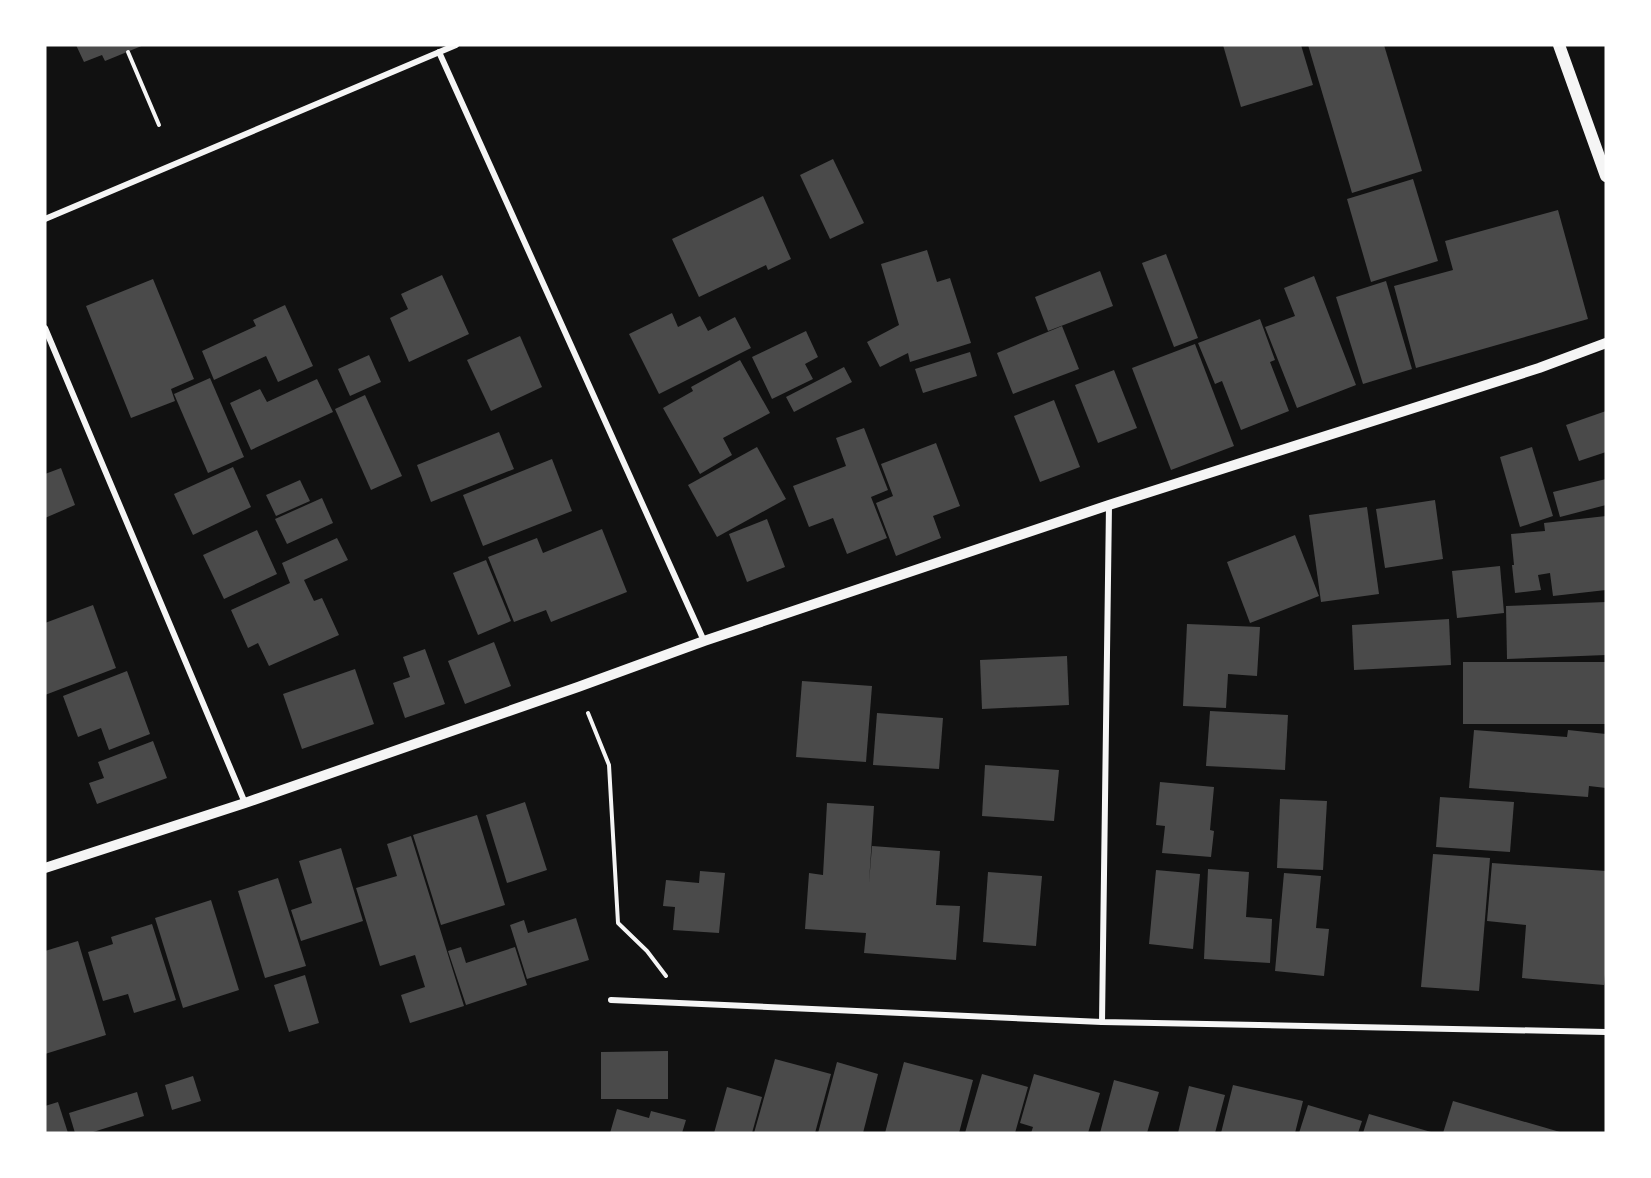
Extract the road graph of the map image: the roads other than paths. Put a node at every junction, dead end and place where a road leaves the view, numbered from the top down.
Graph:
1 (456, 45) edge
2 (1559, 45) edge
3 (439, 52) junction
4 (1606, 176) edge
5 (45, 219) edge
6 (45, 328) edge
7 (1606, 343) edge
8 (1109, 505) junction
9 (704, 641) junction
10 (245, 803) junction
11 (45, 868) edge
12 (611, 1000) dead end
13 (1102, 1022) junction
14 (1606, 1032) edge

1 - 3 street
2 - 4 main road
3 - 5 street
3 - 9 street
6 - 10 street
7 - 8 street
8 - 9 street
8 - 13 street
9 - 10 street
10 - 11 street
12 - 13 street
13 - 14 street

